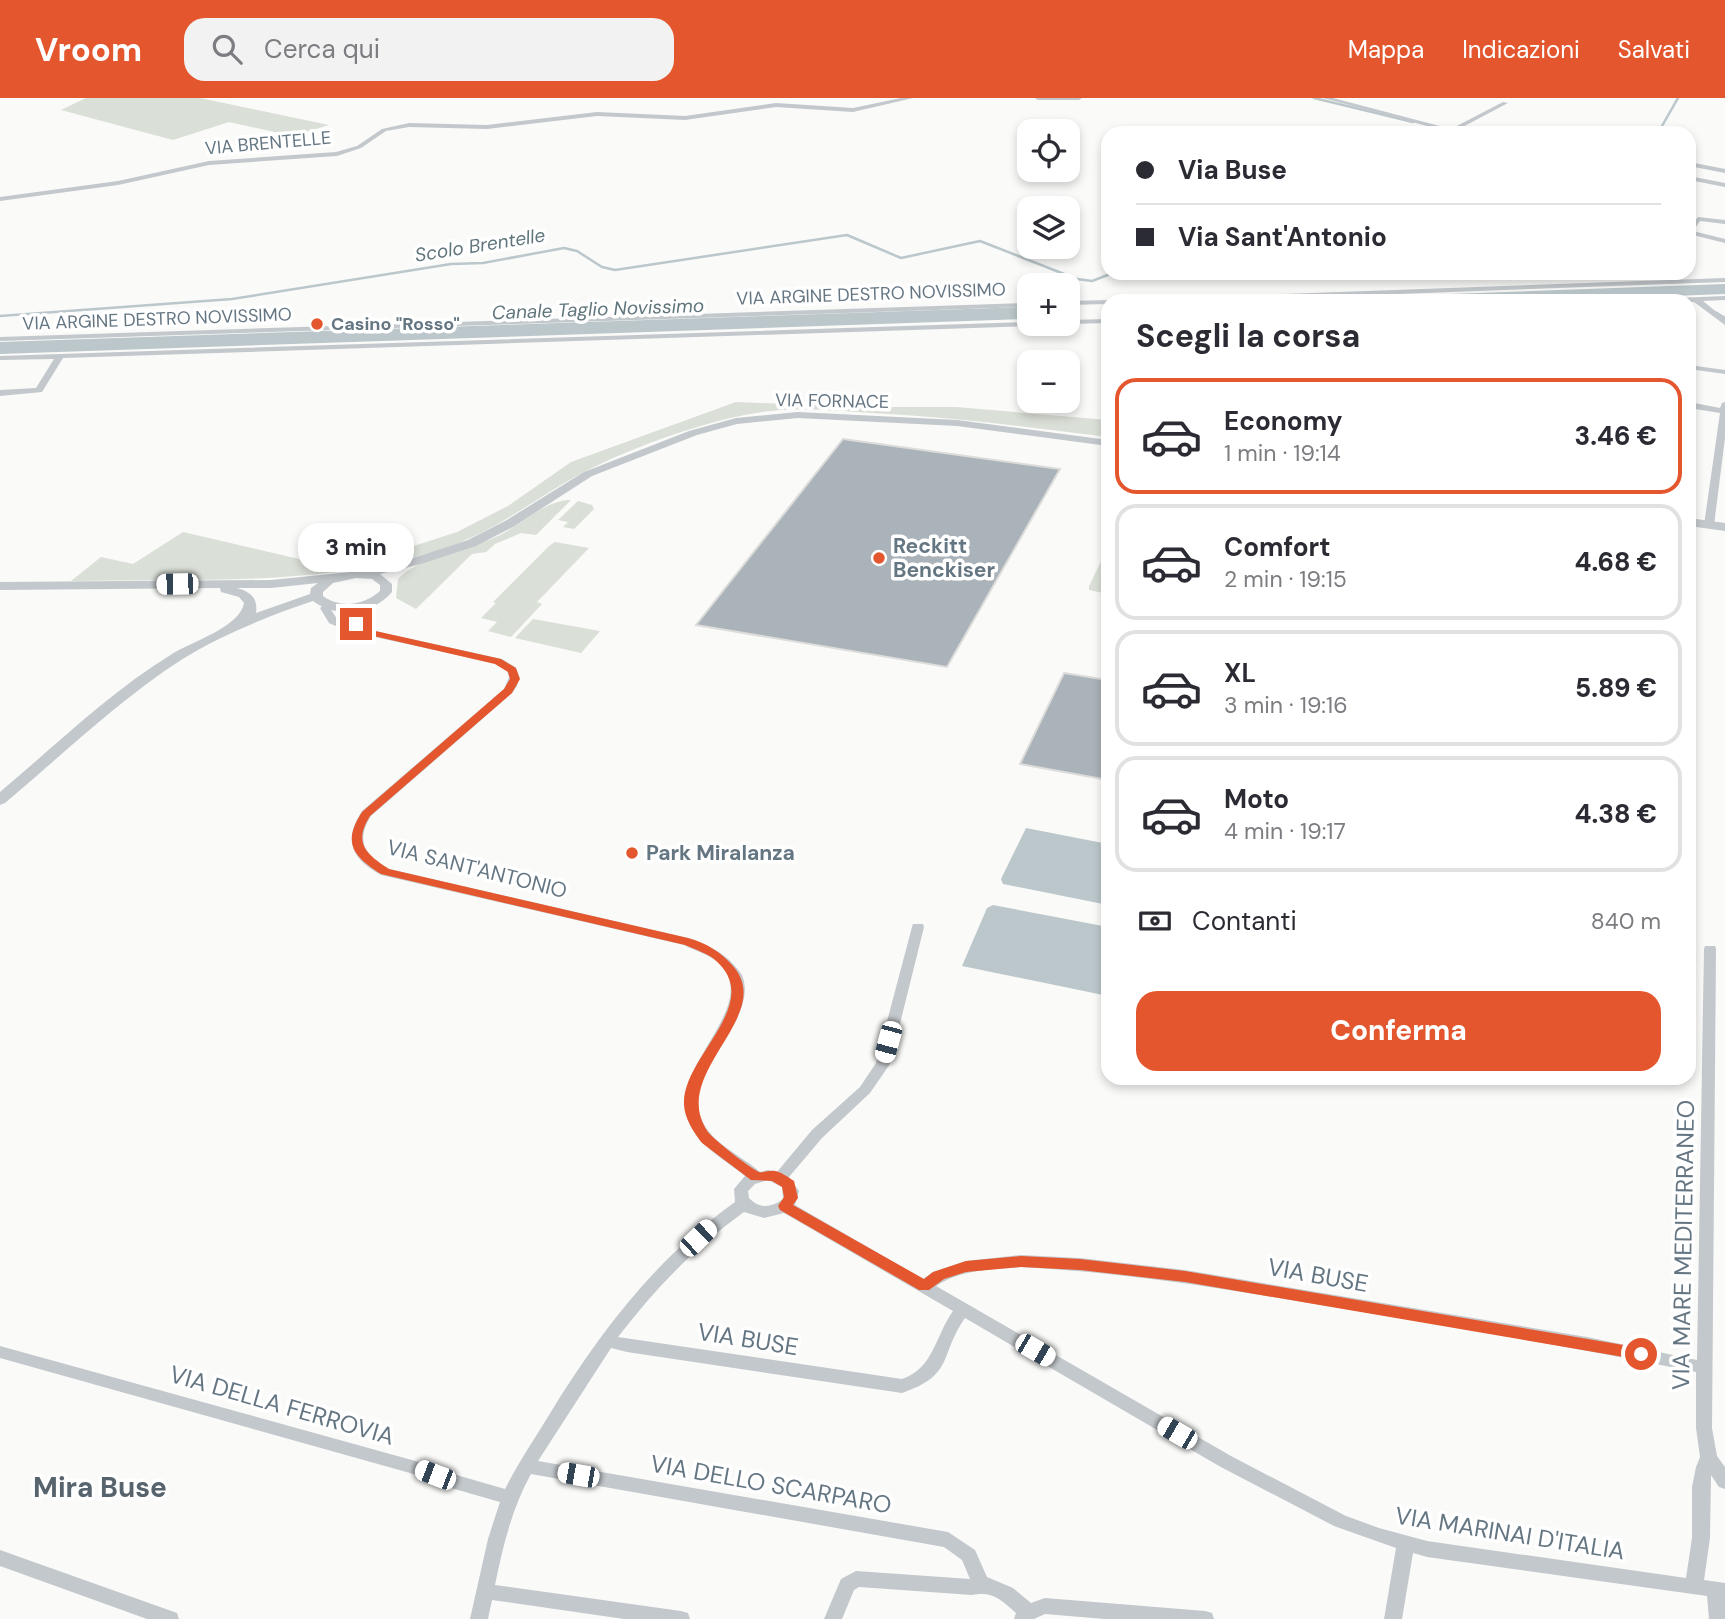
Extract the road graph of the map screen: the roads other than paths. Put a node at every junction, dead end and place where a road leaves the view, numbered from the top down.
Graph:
1 (910, 98) edge
2 (1038, 98) edge
3 (1079, 98) edge
4 (1326, 98) edge
5 (824, 100) edge
6 (1505, 103) dead end
7 (876, 106) junction
8 (1434, 126) edge
9 (1467, 126) edge
10 (1696, 165) edge
11 (1725, 171) edge
12 (1696, 180) edge
13 (1725, 186) edge
14 (0, 199) edge
15 (1696, 222) edge
16 (1725, 222) edge
17 (1696, 234) edge
18 (1725, 240) edge
19 (1725, 280) edge
20 (1675, 282) joint
21 (1338, 294) edge
22 (1725, 298) edge
23 (1696, 299) joint
24 (1101, 302) edge
25 (1080, 303) edge
26 (1017, 305) edge
27 (1101, 321) edge
28 (1080, 322) edge
29 (1725, 323) edge
30 (1017, 324) edge
31 (0, 339) edge
32 (60, 356) junction
33 (0, 358) edge
34 (1696, 368) edge
35 (1725, 372) edge
36 (0, 393) edge
37 (1696, 406) edge
38 (1724, 408) edge
39 (1101, 442) edge
40 (1696, 523) edge
41 (1709, 525) junction
42 (1725, 527) edge
43 (417, 561) junction
44 (362, 574) junction
45 (335, 577) junction
46 (203, 583) junction
47 (271, 584) junction
48 (0, 586) edge
49 (387, 587) junction
50 (321, 600) junction
51 (362, 606) junction
52 (263, 616) joint
53 (234, 628) junction
54 (368, 632) junction
55 (0, 800) edge
56 (918, 927) dead end
57 (1710, 949) dead end
58 (756, 1177) junction
59 (780, 1178) junction
60 (744, 1204) junction
61 (785, 1206) junction
62 (924, 1286) junction
63 (963, 1309) junction
64 (609, 1341) junction
65 (0, 1352) edge
66 (1706, 1368) junction
67 (1717, 1459) edge
68 (526, 1466) junction
69 (1725, 1482) edge
70 (510, 1498) junction
71 (1406, 1544) junction
72 (0, 1558) edge
73 (984, 1585) junction
74 (1696, 1587) junction
75 (484, 1591) junction
76 (1720, 1591) edge
77 (1025, 1615) edge
78 (170, 1619) edge
79 (479, 1619) edge
80 (681, 1619) edge
81 (832, 1619) edge
82 (1205, 1619) edge
83 (1393, 1619) edge
84 (1718, 1619) edge

1 - 7 street, VIA BRENTELLE
2 - 3 street
4 - 8 street
5 - 7 street
6 - 9 street
7 - 14 street, VIA BRENTELLE
10 - 11 street
12 - 13 street
15 - 16 street
17 - 18 street
19 - 20 street
20 - 21 street
22 - 23 street
23 - 29 street
24 - 25 street
26 - 31 street, VIA ARGINE DESTRO NOVISSIMO
27 - 28 street
30 - 32 street
32 - 33 street
32 - 36 street
34 - 35 street
37 - 38 street
38 - 41 street
39 - 43 street, VIA FORNACE
40 - 41 street
41 - 42 street
43 - 44 street, VIA FORNACE
43 - 49 street, VIA FORNACE
44 - 45 street, VIA FORNACE
44 - 49 street
45 - 47 street, VIA FORNACE
45 - 50 street
46 - 47 street
46 - 48 street
46 - 53 street
47 - 50 street
49 - 51 street, VIA FORNACE
50 - 51 street
50 - 52 street
50 - 54 street, VIA SANT'ANTONIO
51 - 54 street
52 - 53 street
53 - 55 street
54 - 58 street, VIA SANT'ANTONIO
56 - 59 street
57 - 66 street, VIA MARE MEDITERRANEO
58 - 59 street
58 - 60 street
59 - 61 street
60 - 61 street
60 - 64 street
61 - 62 street, VIA MARINAI D'ITALIA
62 - 63 street, VIA MARINAI D'ITALIA
62 - 66 street, VIA BUSE
63 - 64 street, VIA BUSE
63 - 71 street, VIA MARINAI D'ITALIA
64 - 68 street
65 - 70 street, VIA DELLA FERROVIA
66 - 67 street, VIA MARE MEDITERRANEO
67 - 69 street, VIA MARE MEDITERRANEO
67 - 74 street, VIA MARE MEDITERRANEO
68 - 70 street
68 - 73 street, VIA DELLO SCARPARO
70 - 75 street
71 - 74 street, VIA MARINAI D'ITALIA
71 - 83 street
72 - 78 street
73 - 77 street
73 - 81 street
74 - 76 street, VIA MARINAI D'ITALIA
75 - 79 street
75 - 80 street
76 - 84 street
77 - 82 street

